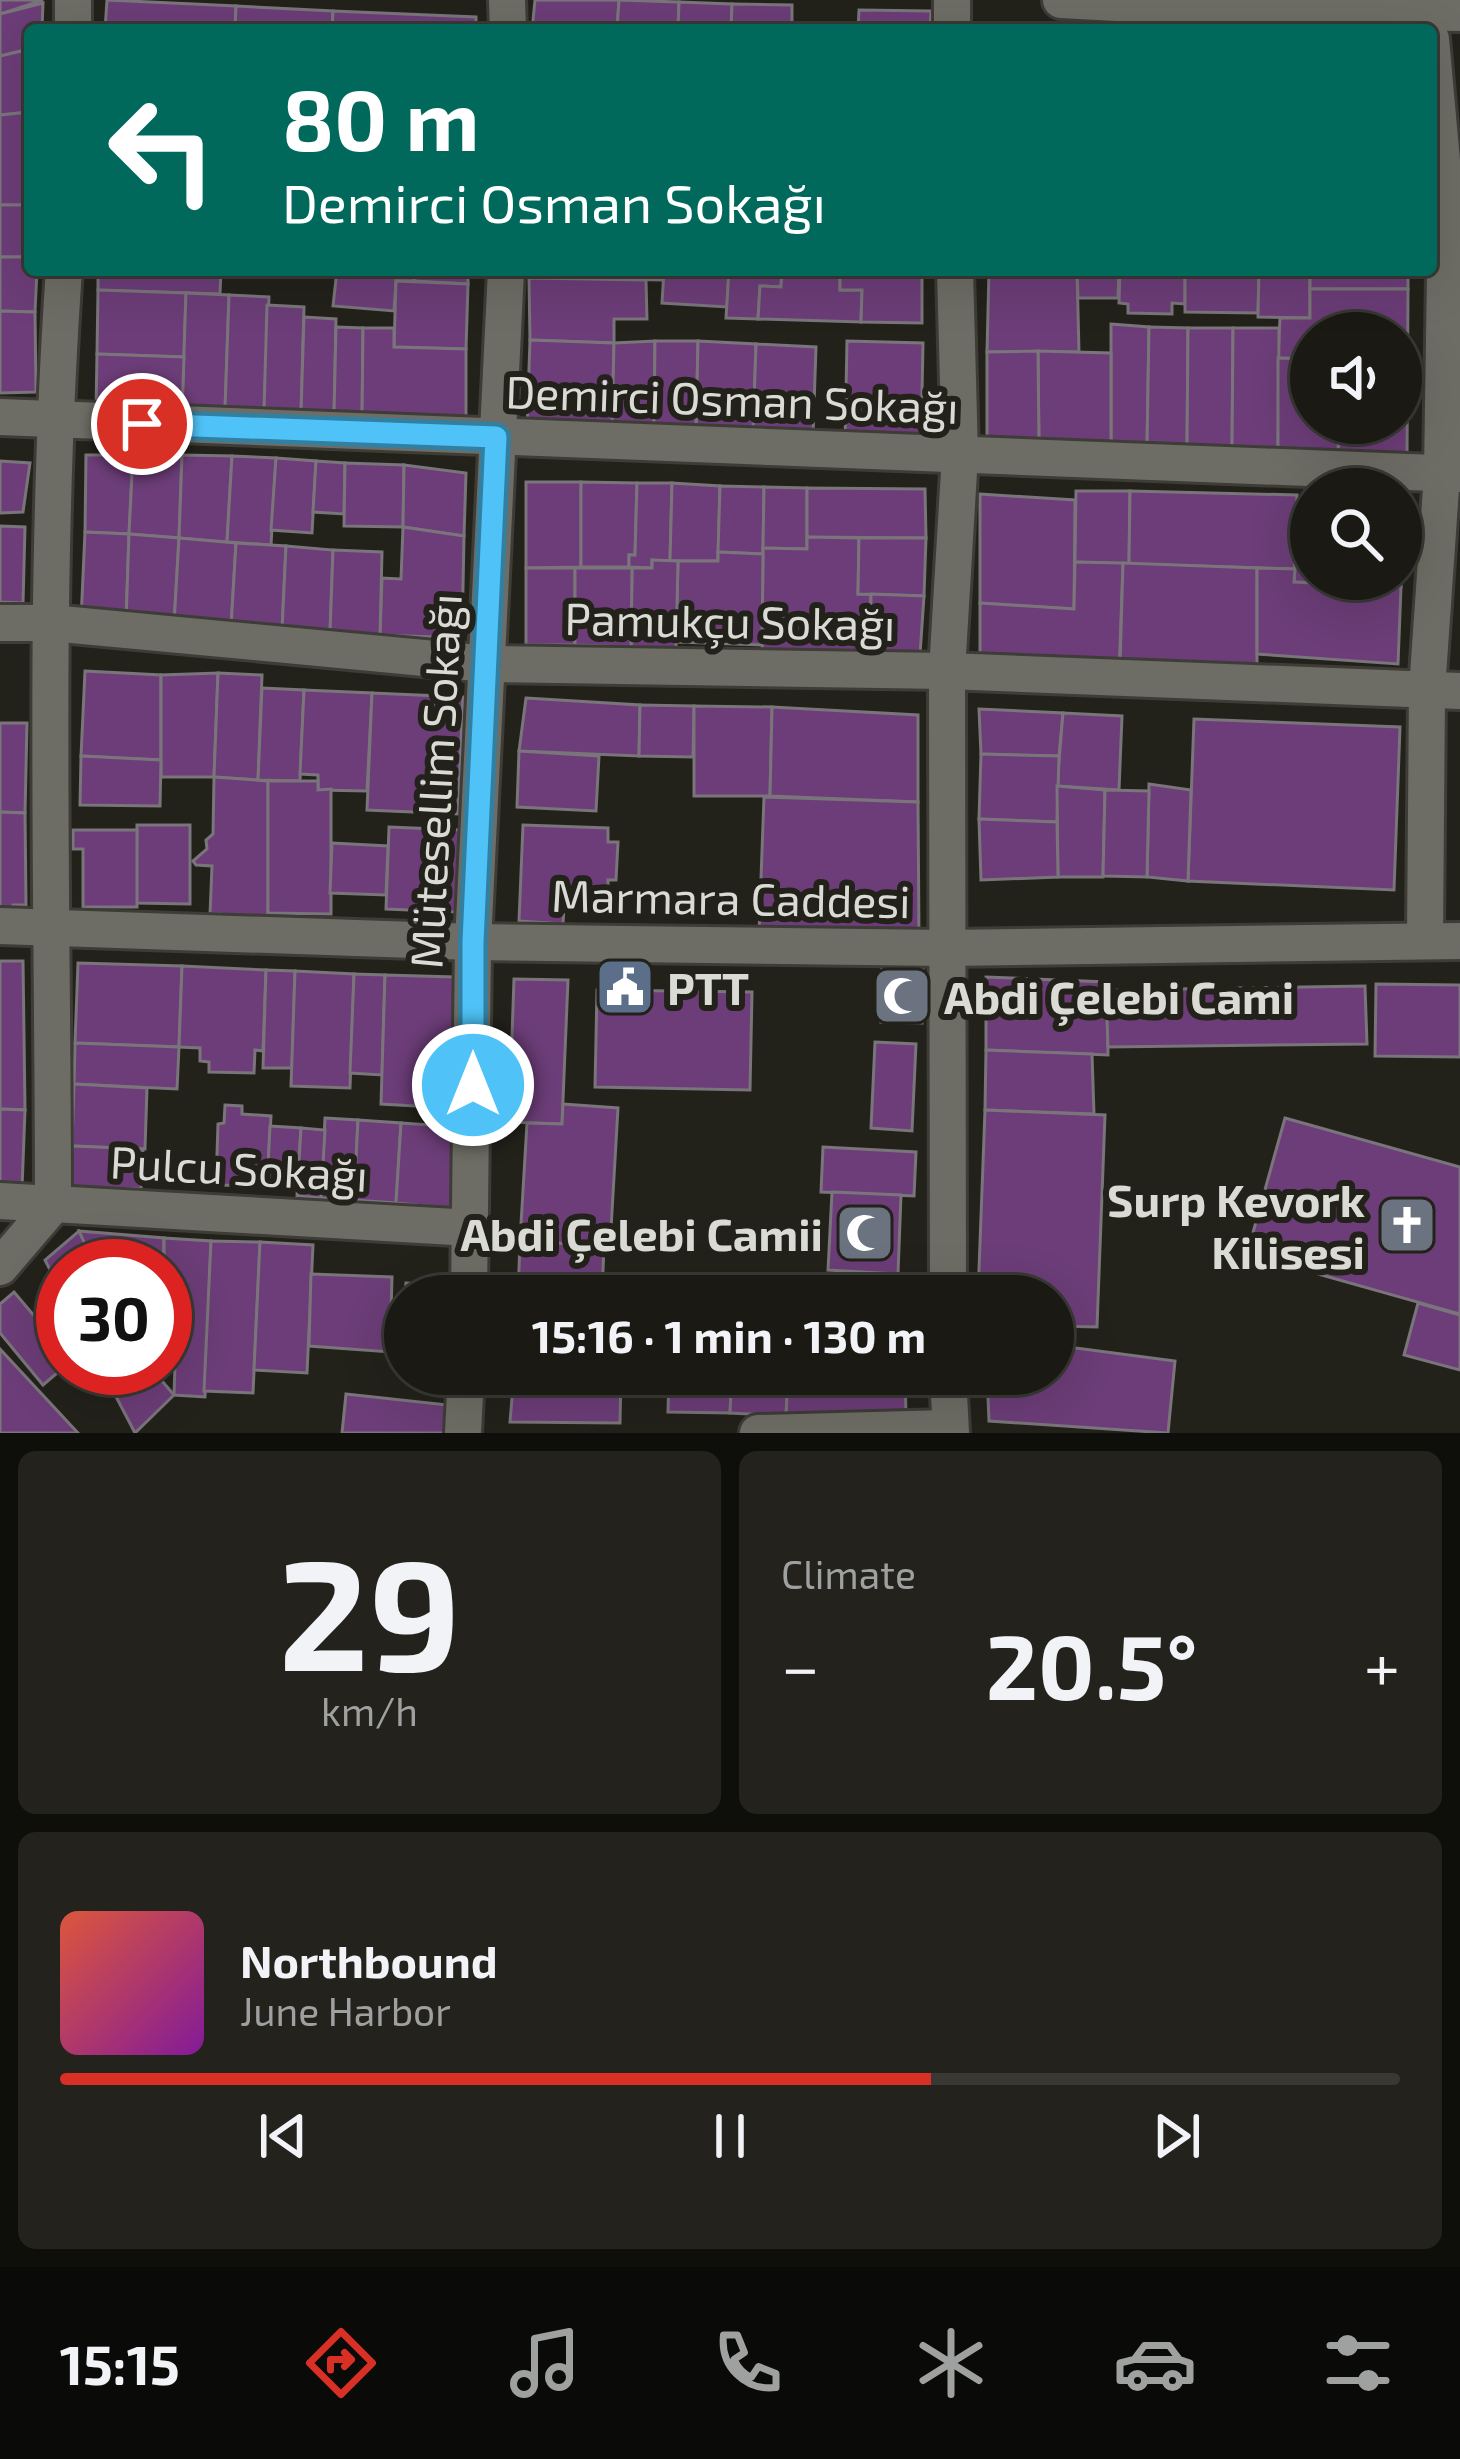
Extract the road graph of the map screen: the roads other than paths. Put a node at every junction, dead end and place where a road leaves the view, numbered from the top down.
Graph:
1 (1061, 0) edge
2 (1265, 6) edge
3 (1436, 19) edge
4 (1437, 38) edge
5 (1446, 205) edge
6 (64, 276) edge
7 (506, 276) edge
8 (955, 276) edge
9 (0, 417) edge
10 (53, 420) junction
11 (496, 437) junction
12 (960, 455) junction
13 (1451, 474) edge
14 (0, 623) edge
15 (50, 623) junction
16 (488, 664) junction
17 (947, 671) junction
18 (1443, 690) edge
19 (0, 926) edge
20 (53, 928) junction
21 (1443, 940) edge
22 (473, 942) junction
23 (947, 948) junction
24 (0, 1201) edge
25 (53, 1205) junction
26 (472, 1228) junction
27 (0, 1267) edge
28 (470, 1275) edge
29 (948, 1275) edge
30 (465, 1395) edge
31 (949, 1395) edge
32 (950, 1430) edge
33 (464, 1433) edge
34 (758, 1433) edge

1 - 2 street
2 - 3 street
4 - 5 street
5 - 13 street
6 - 10 street
7 - 11 street, Mütesellim Sokağı
8 - 12 street
9 - 10 street, Demirci Osman Sokağı
10 - 11 street, Demirci Osman Sokağı
10 - 15 street
11 - 12 street, Demirci Osman Sokağı
11 - 16 street, Mütesellim Sokağı
12 - 13 street, Demirci Osman Sokağı
12 - 17 street
13 - 18 street
14 - 15 street, Pamukçu Sokağı
15 - 16 street, Pamukçu Sokağı
15 - 20 street
16 - 17 street, Pamukçu Sokağı
16 - 22 street, Mütesellim Sokağı
17 - 18 street, Pamukçu Sokağı
17 - 23 street
18 - 21 street
19 - 20 street, Marmara Caddesi
20 - 22 street, Marmara Caddesi
20 - 25 street
21 - 23 street, Marmara Caddesi
22 - 23 street, Marmara Caddesi
22 - 26 street, Mütesellim Sokağı
23 - 29 street
24 - 25 street, Pulcu Sokağı
25 - 26 street, Pulcu Sokağı
25 - 27 street
26 - 28 street, Mütesellim Sokağı
30 - 33 street
31 - 32 street
32 - 34 street

